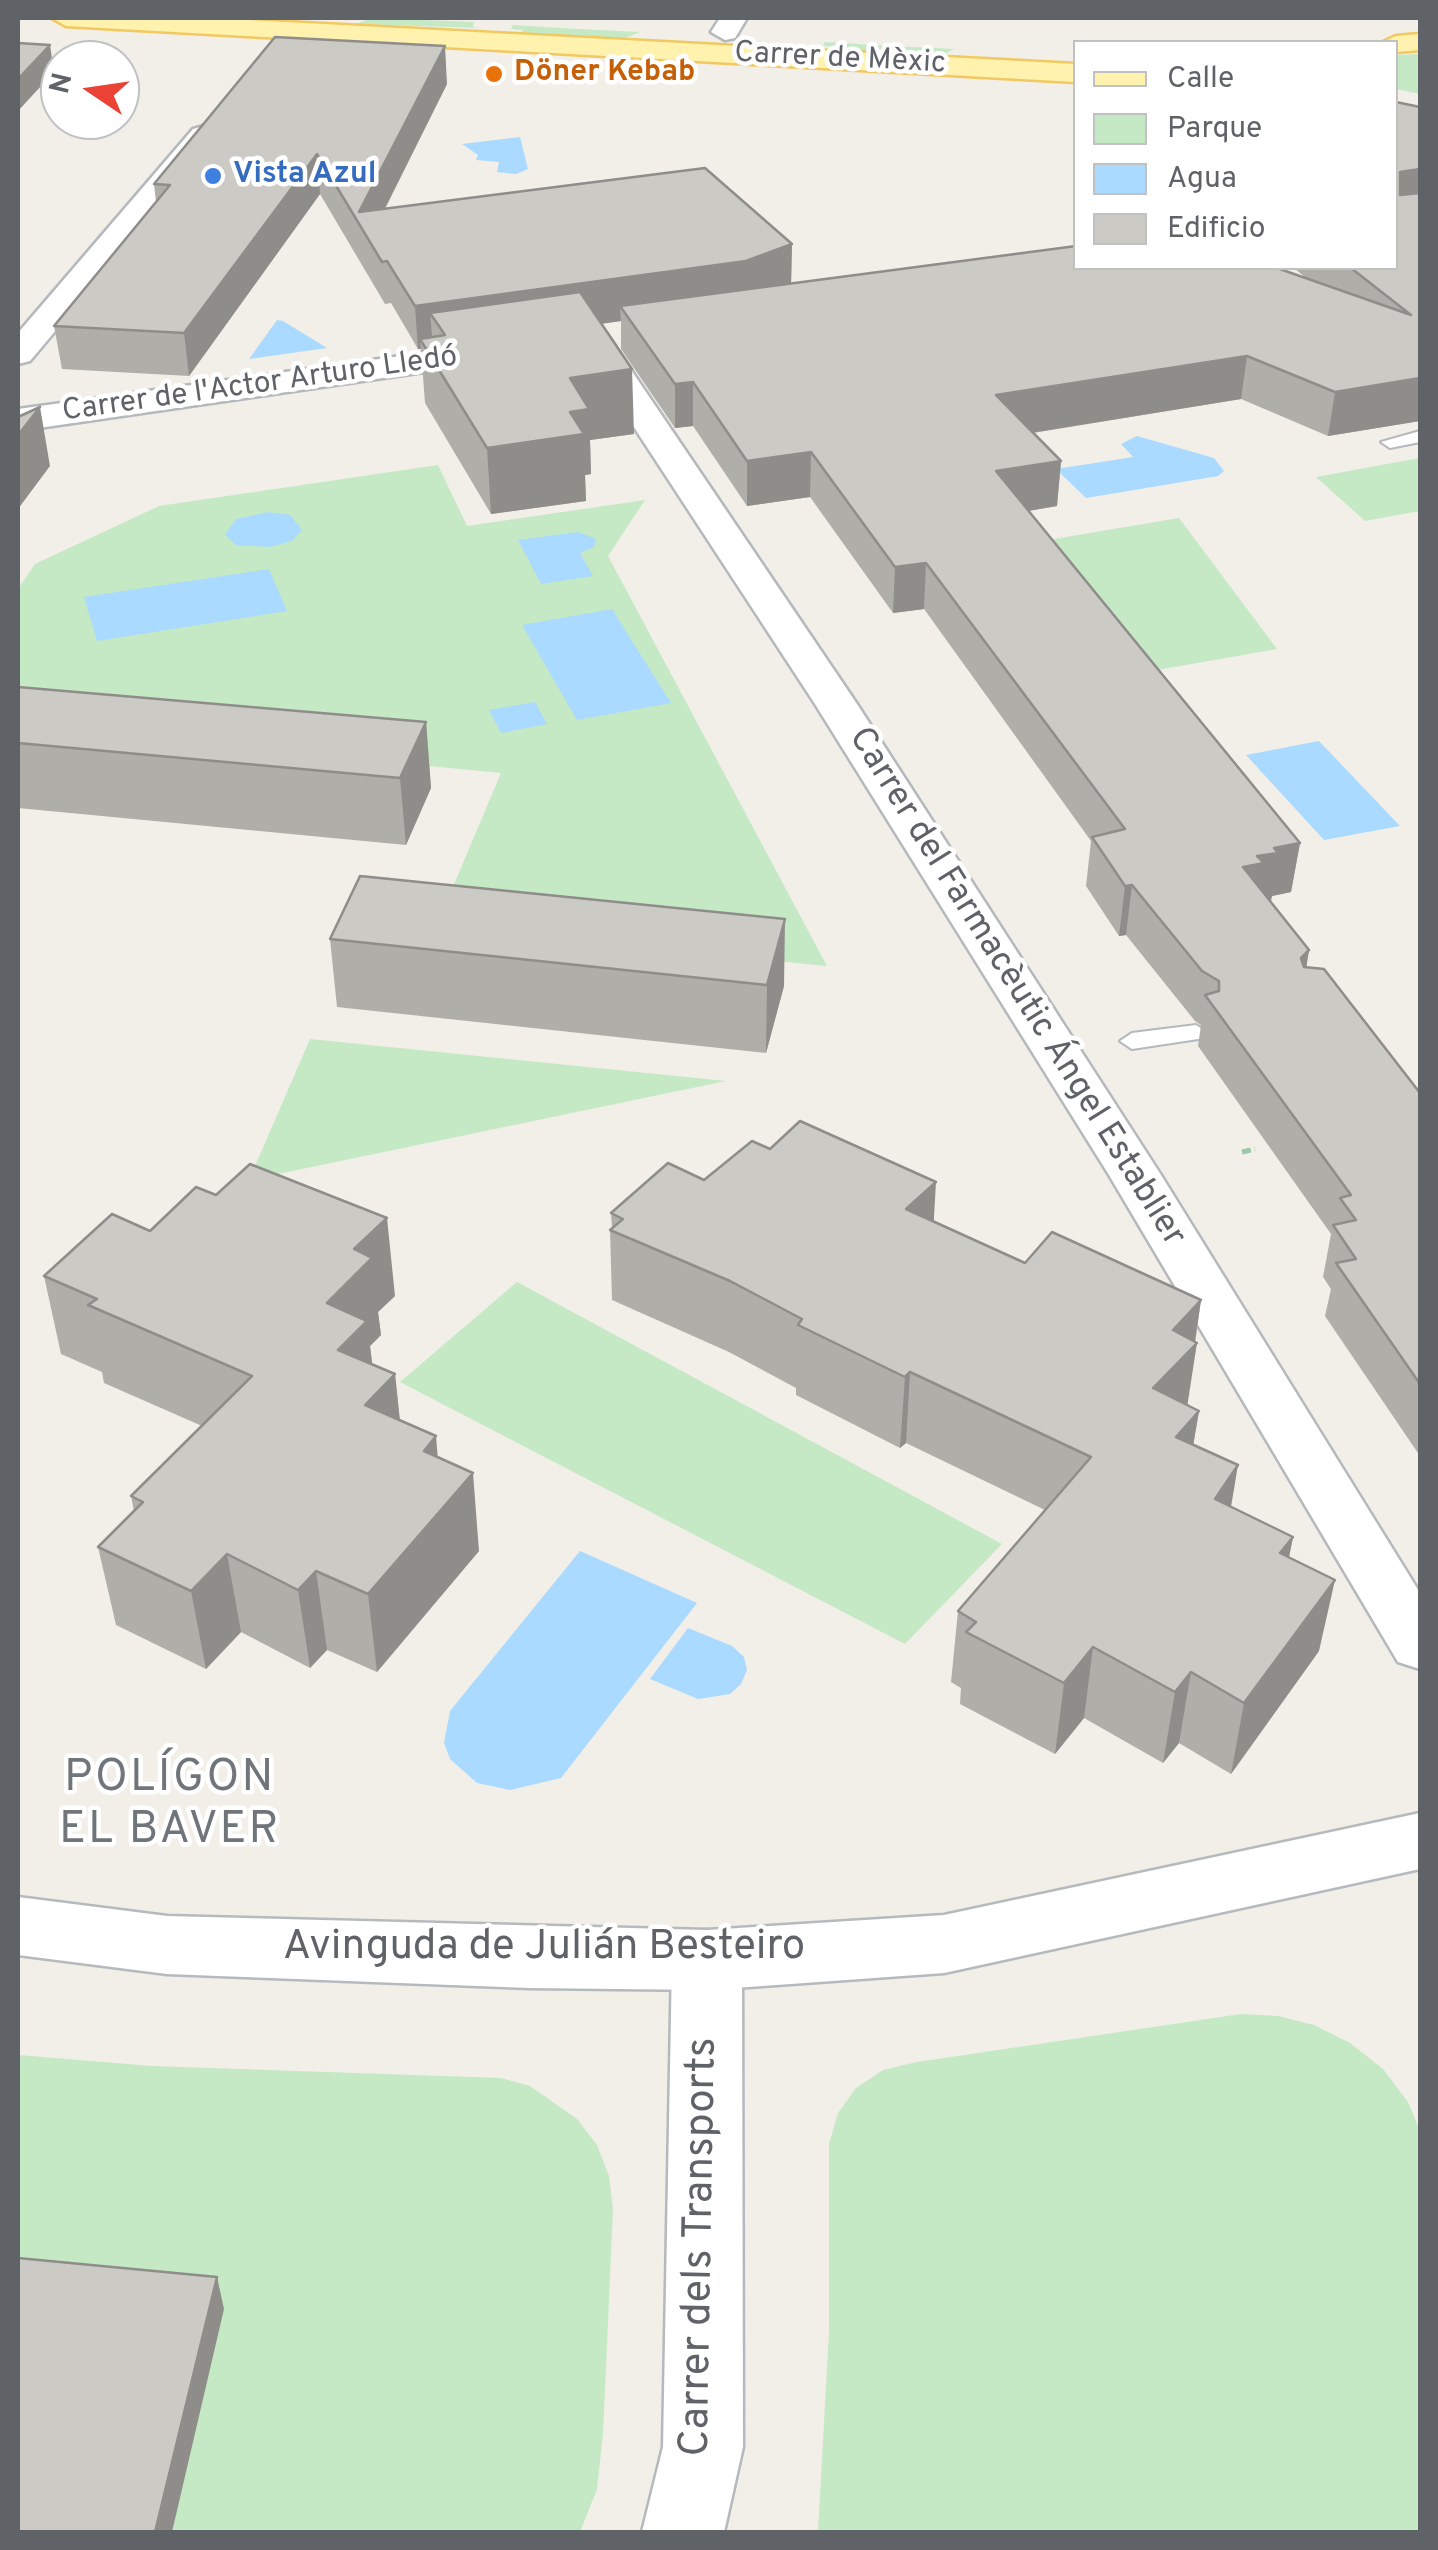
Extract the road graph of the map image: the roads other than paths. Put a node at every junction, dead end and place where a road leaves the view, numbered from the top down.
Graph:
1 (66, 18) edge
2 (476, 18) edge
3 (729, 25) edge
4 (293, 30) junction
5 (1073, 45) edge
6 (272, 56) edge
7 (1073, 73) edge
8 (223, 113) edge
9 (580, 342) joint
10 (18, 354) edge
11 (18, 420) edge
12 (1420, 437) edge
13 (1390, 442) dead end
14 (1196, 1033) dead end
15 (1132, 1041) dead end
16 (1420, 1645) edge
17 (1420, 1842) edge
18 (18, 1926) edge
19 (707, 1960) junction
20 (683, 2532) edge

1 - 4 main road, Carrer de Mèxic
2 - 3 main road, Carrer de Mèxic
3 - 5 main road, Carrer de Mèxic
4 - 6 street
4 - 7 main road, Carrer de Mèxic
8 - 10 street
9 - 11 street, Carrer de l'Actor Arturo Lledó
9 - 16 street, Carrer del Farmacèutic Ángel Establier
12 - 13 lane
14 - 15 lane
17 - 19 street, Avinguda de Julián Besteiro
18 - 19 street, Avinguda de Julián Besteiro
19 - 20 street, Carrer dels Transports

